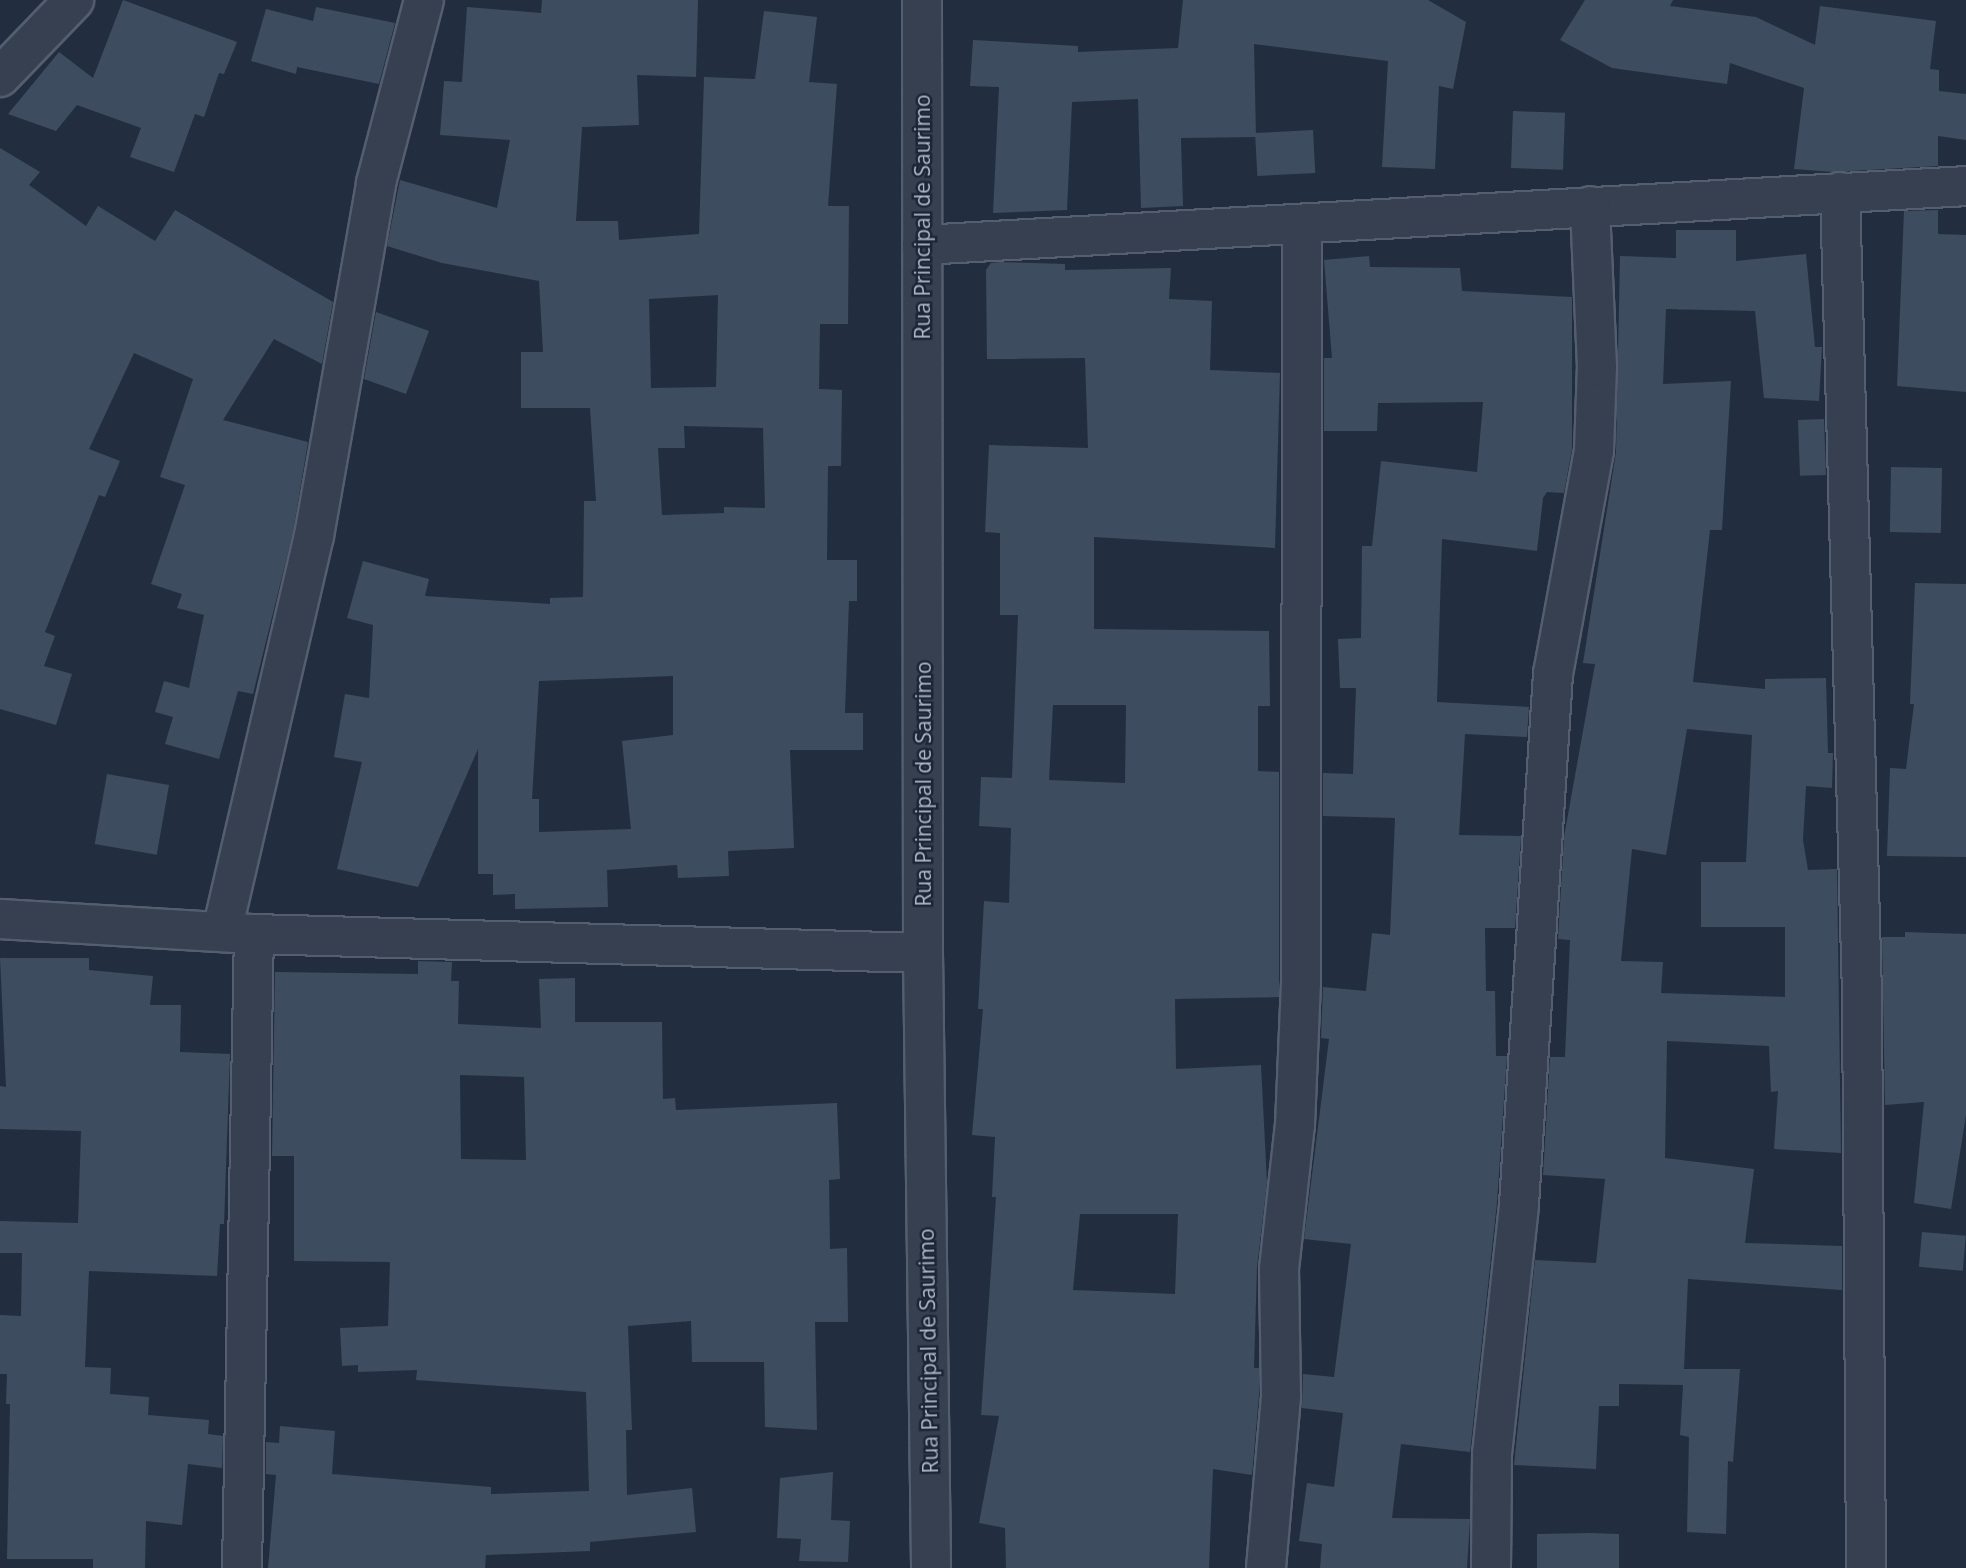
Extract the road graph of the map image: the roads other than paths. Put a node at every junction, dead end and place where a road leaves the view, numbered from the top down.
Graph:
1 (74, 0) edge
2 (424, 0) edge
3 (922, 0) edge
4 (0, 77) edge
5 (1966, 186) edge
6 (1840, 192) junction
7 (1590, 206) junction
8 (1302, 225) junction
9 (922, 246) junction
10 (0, 919) edge
11 (238, 932) junction
12 (923, 953) junction
13 (242, 1568) edge
14 (931, 1568) edge
15 (1266, 1568) edge
16 (1491, 1568) edge
17 (1866, 1568) edge

1 - 4 street
2 - 11 street
3 - 9 street, Rua Principal de Saurimo
5 - 6 street
6 - 7 street
6 - 17 street
7 - 8 street
7 - 16 street
8 - 9 street
8 - 15 street
9 - 12 street, Rua Principal de Saurimo
10 - 11 street
11 - 12 street
11 - 13 street
12 - 14 street, Rua Principal de Saurimo

